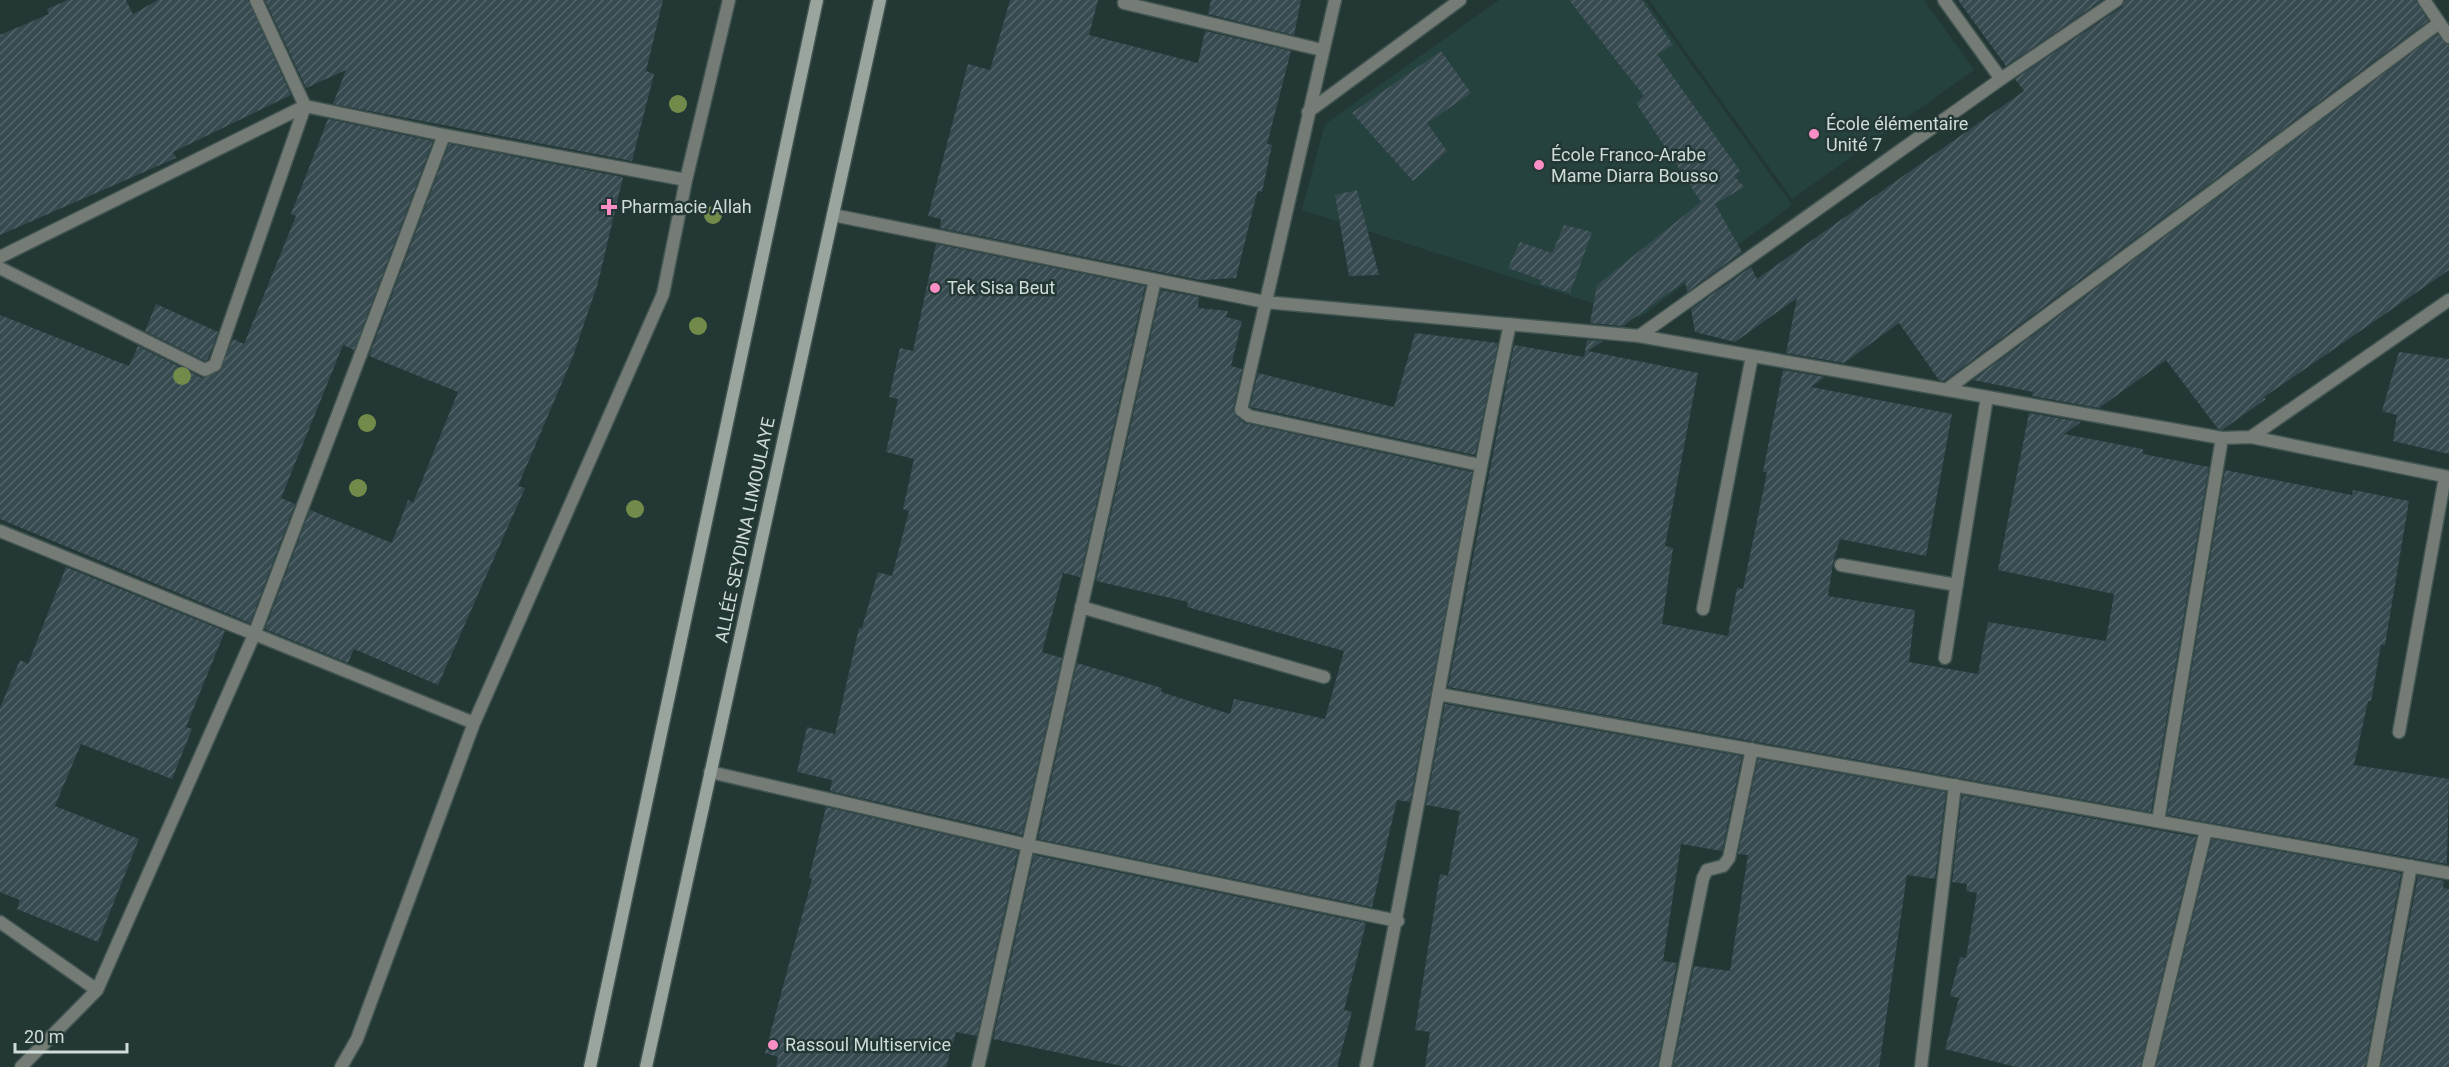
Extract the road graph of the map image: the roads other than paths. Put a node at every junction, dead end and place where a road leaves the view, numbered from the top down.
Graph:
1 (256, 0) edge
2 (729, 0) edge
3 (817, 0) edge
4 (880, 0) edge
5 (1335, 0) edge
6 (1460, 0) edge
7 (1944, 0) edge
8 (2117, 0) edge
9 (2424, 0) edge
10 (1124, 3) dead end
11 (2439, 23) junction
12 (2449, 37) edge
13 (1322, 50) junction
14 (2001, 79) junction
15 (305, 106) junction
16 (1308, 112) junction
17 (444, 135) junction
18 (686, 180) junction
19 (833, 215) junction
20 (0, 257) edge
21 (0, 268) edge
22 (1155, 280) junction
23 (2449, 300) edge
24 (1265, 302) junction
25 (1510, 324) junction
26 (1639, 336) junction
27 (1752, 356) junction
28 (1946, 390) junction
29 (1988, 397) junction
30 (2251, 436) junction
31 (2222, 438) junction
32 (1480, 465) junction
33 (2447, 477) edge
34 (0, 531) edge
35 (1841, 565) dead end
36 (1957, 585) junction
37 (1081, 607) junction
38 (1703, 609) dead end
39 (254, 635) junction
40 (1944, 658) dead end
41 (1324, 677) dead end
42 (1438, 694) junction
43 (474, 723) junction
44 (2399, 732) dead end
45 (1752, 749) junction
46 (710, 772) junction
47 (1956, 786) junction
48 (2158, 821) junction
49 (2206, 830) junction
50 (1027, 845) junction
51 (2411, 866) junction
52 (2449, 873) edge
53 (1398, 921) junction
54 (0, 922) edge
55 (97, 990) junction
56 (21, 1067) edge
57 (341, 1067) edge
58 (590, 1067) edge
59 (646, 1067) edge
60 (978, 1067) edge
61 (1366, 1067) edge
62 (1665, 1067) edge
63 (1921, 1067) edge
64 (2148, 1067) edge
65 (2373, 1067) edge

1 - 15 street
2 - 18 street
3 - 58 main road
4 - 19 main road, ALLÉE SEYDINA LIMOULAYE
5 - 13 street
6 - 16 street
7 - 14 street
8 - 14 street
9 - 11 street
10 - 13 street
11 - 12 street
11 - 28 street
13 - 16 street
14 - 26 street
15 - 17 street
15 - 20 street
15 - 21 street
16 - 24 street
17 - 18 street
17 - 39 street
18 - 43 street
19 - 22 street
19 - 46 main road, ALLÉE SEYDINA LIMOULAYE
22 - 24 street
22 - 37 street
23 - 30 street
24 - 25 street
24 - 32 street
25 - 26 street
25 - 32 street
26 - 27 street
27 - 28 street
27 - 38 street
28 - 29 street
29 - 31 street
29 - 36 street
30 - 31 street
30 - 33 street
31 - 48 street
32 - 42 street
33 - 44 street
34 - 39 street
35 - 36 street
36 - 40 street
37 - 41 street
37 - 50 street
39 - 43 street
39 - 55 street
42 - 45 street
42 - 53 street
43 - 57 street
45 - 47 street
45 - 62 street
46 - 50 street
46 - 59 main road, ALLÉE SEYDINA LIMOULAYE
47 - 48 street
47 - 63 street
48 - 49 street
49 - 51 street
49 - 64 street
50 - 53 street
50 - 60 street
51 - 52 street
51 - 65 street
53 - 61 street
54 - 55 street
55 - 56 street

